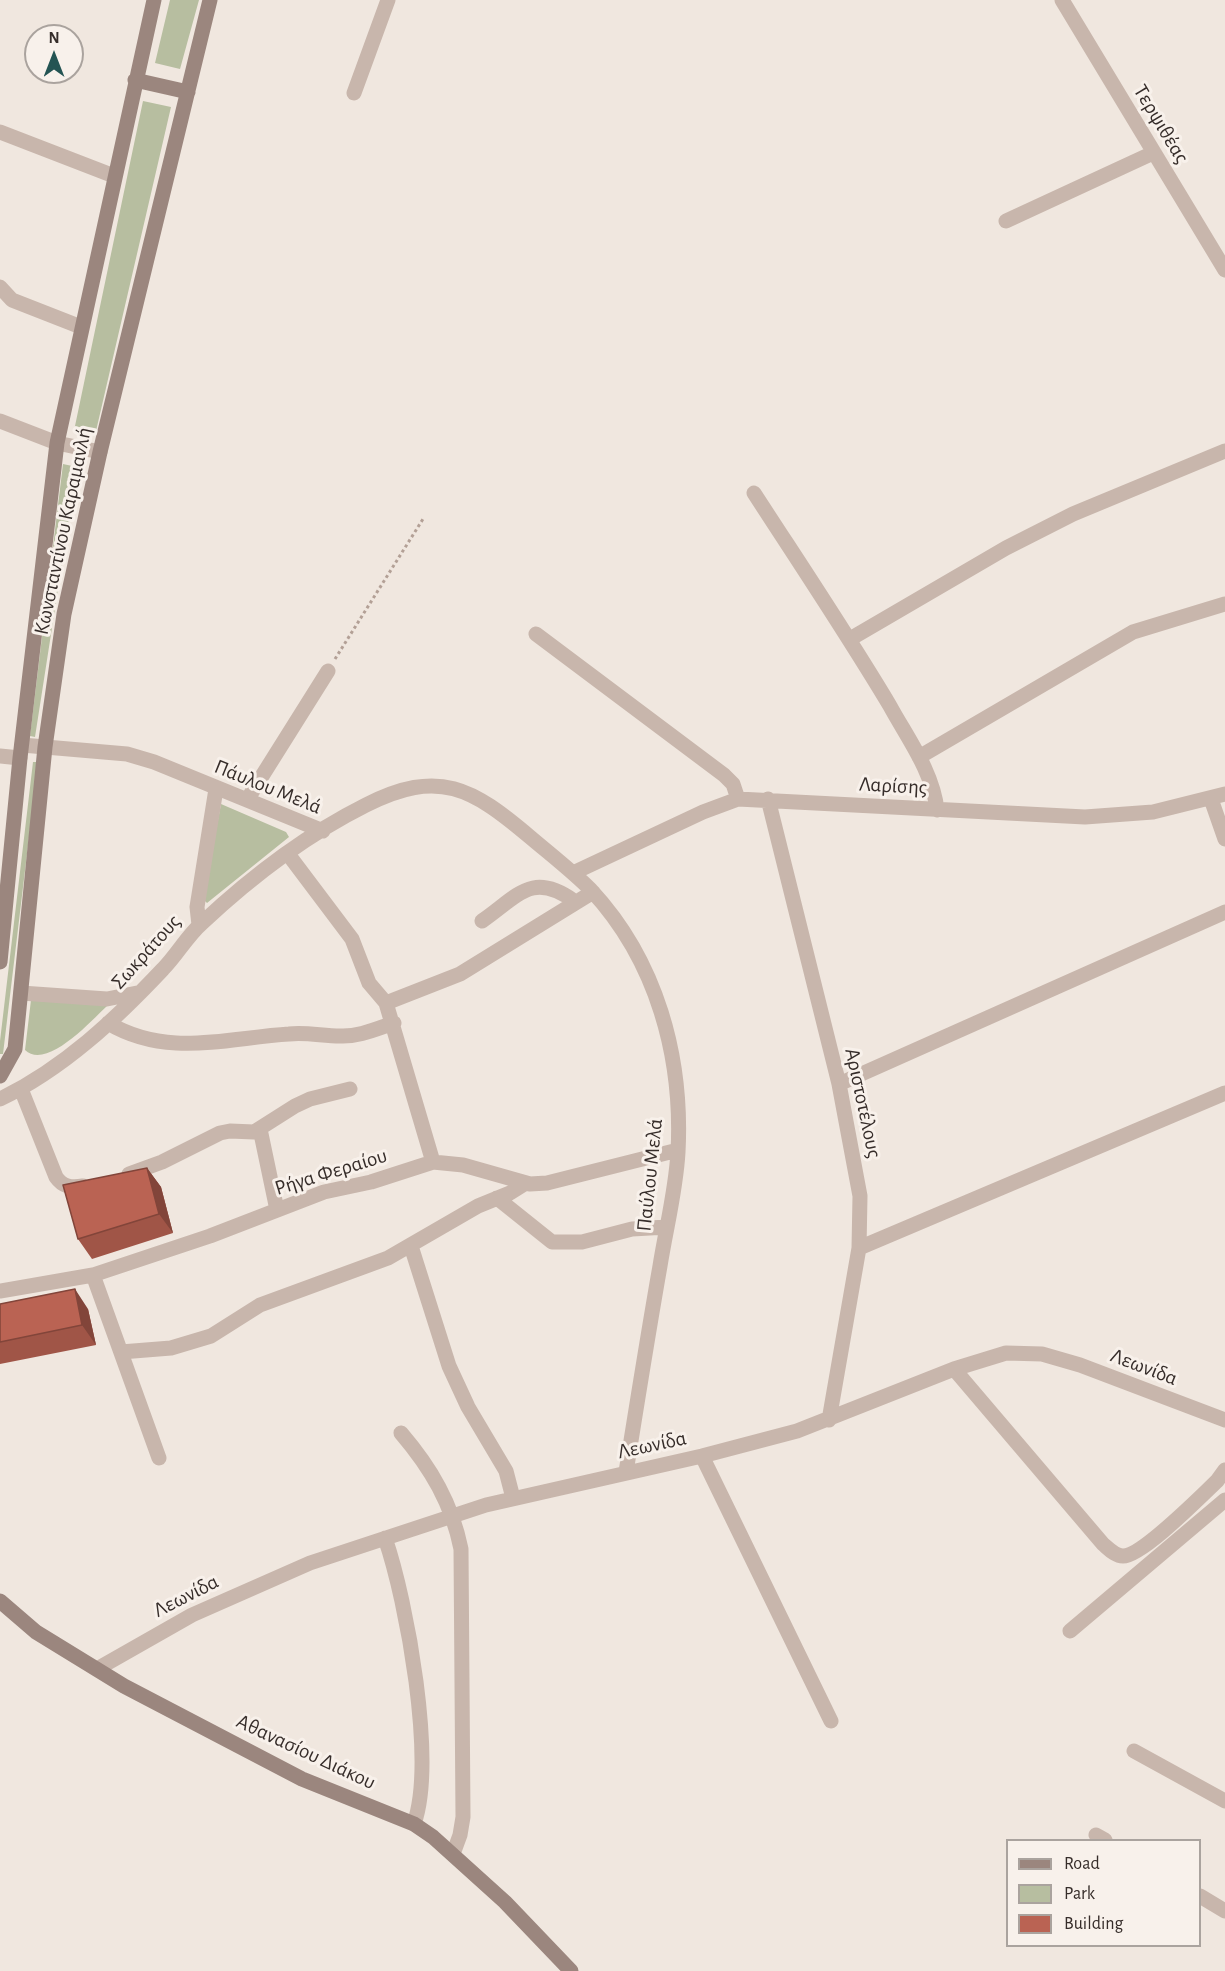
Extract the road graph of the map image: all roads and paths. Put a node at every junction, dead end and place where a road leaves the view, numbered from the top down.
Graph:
1 (154, 0) edge
2 (210, 0) edge
3 (388, 0) edge
4 (1062, 0) edge
5 (135, 80) junction
6 (188, 93) junction
7 (354, 93) dead end
8 (0, 132) edge
9 (1153, 153) junction
10 (114, 176) junction
11 (1006, 221) dead end
12 (1225, 270) edge
13 (0, 287) edge
14 (81, 327) junction
15 (0, 421) edge
16 (57, 443) junction
17 (1225, 451) edge
18 (100, 452) junction
19 (754, 493) dead end
20 (423, 519) dead end
21 (1225, 604) edge
22 (536, 634) dead end
23 (850, 639) junction
24 (328, 671) joint
25 (45, 747) junction
26 (21, 752) junction
27 (0, 756) edge
28 (919, 757) junction
29 (216, 789) junction
30 (1218, 797) edge
31 (738, 799) junction
32 (247, 800) junction
33 (768, 800) junction
34 (937, 810) junction
35 (323, 831) junction
36 (1225, 839) edge
37 (288, 854) junction
38 (573, 873) junction
39 (593, 892) junction
40 (574, 901) junction
41 (1225, 912) edge
42 (482, 921) dead end
43 (199, 925) junction
44 (0, 962) edge
45 (21, 993) junction
46 (138, 993) junction
47 (386, 1003) junction
48 (108, 1023) junction
49 (394, 1023) junction
50 (0, 1076) edge
51 (839, 1084) junction
52 (21, 1089) junction
53 (350, 1089) dead end
54 (1225, 1093) edge
55 (0, 1099) edge
56 (260, 1129) junction
57 (678, 1150) junction
58 (433, 1162) junction
59 (526, 1183) junction
60 (497, 1198) junction
61 (277, 1210) junction
62 (667, 1227) junction
63 (411, 1246) junction
64 (859, 1248) junction
65 (93, 1275) junction
66 (0, 1291) edge
67 (121, 1352) junction
68 (954, 1370) junction
69 (829, 1420) junction
70 (1225, 1420) edge
71 (401, 1432) dead end
72 (702, 1456) junction
73 (159, 1458) dead end
74 (1225, 1470) edge
75 (626, 1472) junction
76 (513, 1498) junction
77 (1225, 1500) edge
78 (452, 1515) junction
79 (385, 1538) junction
80 (0, 1601) edge
81 (1070, 1631) dead end
82 (97, 1669) junction
83 (831, 1721) dead end
84 (1134, 1751) dead end
85 (1225, 1801) edge
86 (414, 1824) junction
87 (453, 1854) junction
88 (1201, 1897) edge
89 (1225, 1911) edge
90 (571, 1971) edge

1 - 5 street, Κωνσταντίνου Καραμανλή
2 - 6 street, Κωνσταντίνου Καραμανλή
3 - 7 street
4 - 9 street, Τερψιθέας
5 - 6 street
5 - 10 street, Κωνσταντίνου Καραμανλή
6 - 18 street, Κωνσταντίνου Καραμανλή
8 - 10 street
9 - 11 street
9 - 12 street, Τερψιθέας
10 - 14 street, Κωνσταντίνου Καραμανλή
13 - 14 street
14 - 16 street, Κωνσταντίνου Καραμανλή
15 - 16 street
16 - 18 street
16 - 26 street, Κωνσταντίνου Καραμανλή
17 - 23 street
18 - 25 street, Κωνσταντίνου Καραμανλή
19 - 23 street
20 - 24 path
21 - 28 street
22 - 31 street
23 - 28 street
24 - 32 street
25 - 26 street, Πάυλου Μελά
25 - 29 street, Πάυλου Μελά
25 - 45 street, Κωνσταντίνου Καραμανλή
26 - 27 street, Πάυλου Μελά
26 - 44 street, Κωνσταντίνου Καραμανλή
28 - 34 street
29 - 32 street, Πάυλου Μελά
29 - 43 street
30 - 34 street, Λαρίσης
30 - 36 street
31 - 33 street, Λαρίσης
31 - 38 street, Λαρίσης
32 - 35 street, Πάυλου Μελά
33 - 34 street, Λαρίσης
33 - 51 street, Αριστοτέλους
35 - 37 street, Σωκράτους
35 - 38 street, Πάυλου Μελά
37 - 43 street, Σωκράτους
37 - 47 street
38 - 39 street, Παύλου Μελά
39 - 40 street
39 - 57 street, Παύλου Μελά
40 - 42 street
40 - 47 street
41 - 51 street
43 - 46 street, Σωκράτους
45 - 46 street
45 - 50 street, Κωνσταντίνου Καραμανλή
46 - 48 street, Σωκράτους
47 - 49 street
48 - 49 street
48 - 52 street, Σωκράτους
49 - 58 street
51 - 64 street, Αριστοτέλους
52 - 55 street, Σωκράτους
52 - 56 street
53 - 56 street
54 - 64 street
56 - 61 street
57 - 59 street, Ρήγα Φεραίου
57 - 62 street, Παύλου Μελά
58 - 59 street, Ρήγα Φεραίου
58 - 61 street, Ρήγα Φεραίου
59 - 60 street
60 - 62 street
60 - 63 street
61 - 65 street, Ρήγα Φεραίου
62 - 75 street, Παύλου Μελά
63 - 67 street
63 - 76 street
64 - 69 street, Αριστοτέλους
65 - 66 street, Ρήγα Φεραίου
65 - 67 street
67 - 73 street
68 - 69 street, Λεωνίδα
68 - 70 street, Λεωνίδα
68 - 74 street
69 - 72 street, Λεωνίδα
71 - 78 street
72 - 75 street, Λεωνίδα
72 - 83 street
75 - 76 street, Λεωνίδα
76 - 78 street, Λεωνίδα
77 - 81 street
78 - 79 street, Λεωνίδα
78 - 87 street
79 - 82 street, Λεωνίδα
79 - 86 street
80 - 82 street, Αθανασίου Διάκου
82 - 86 street, Αθανασίου Διάκου
84 - 85 street
86 - 87 street, Αθανασίου Διάκου
87 - 90 street, Αθανασίου Διάκου
88 - 89 street

